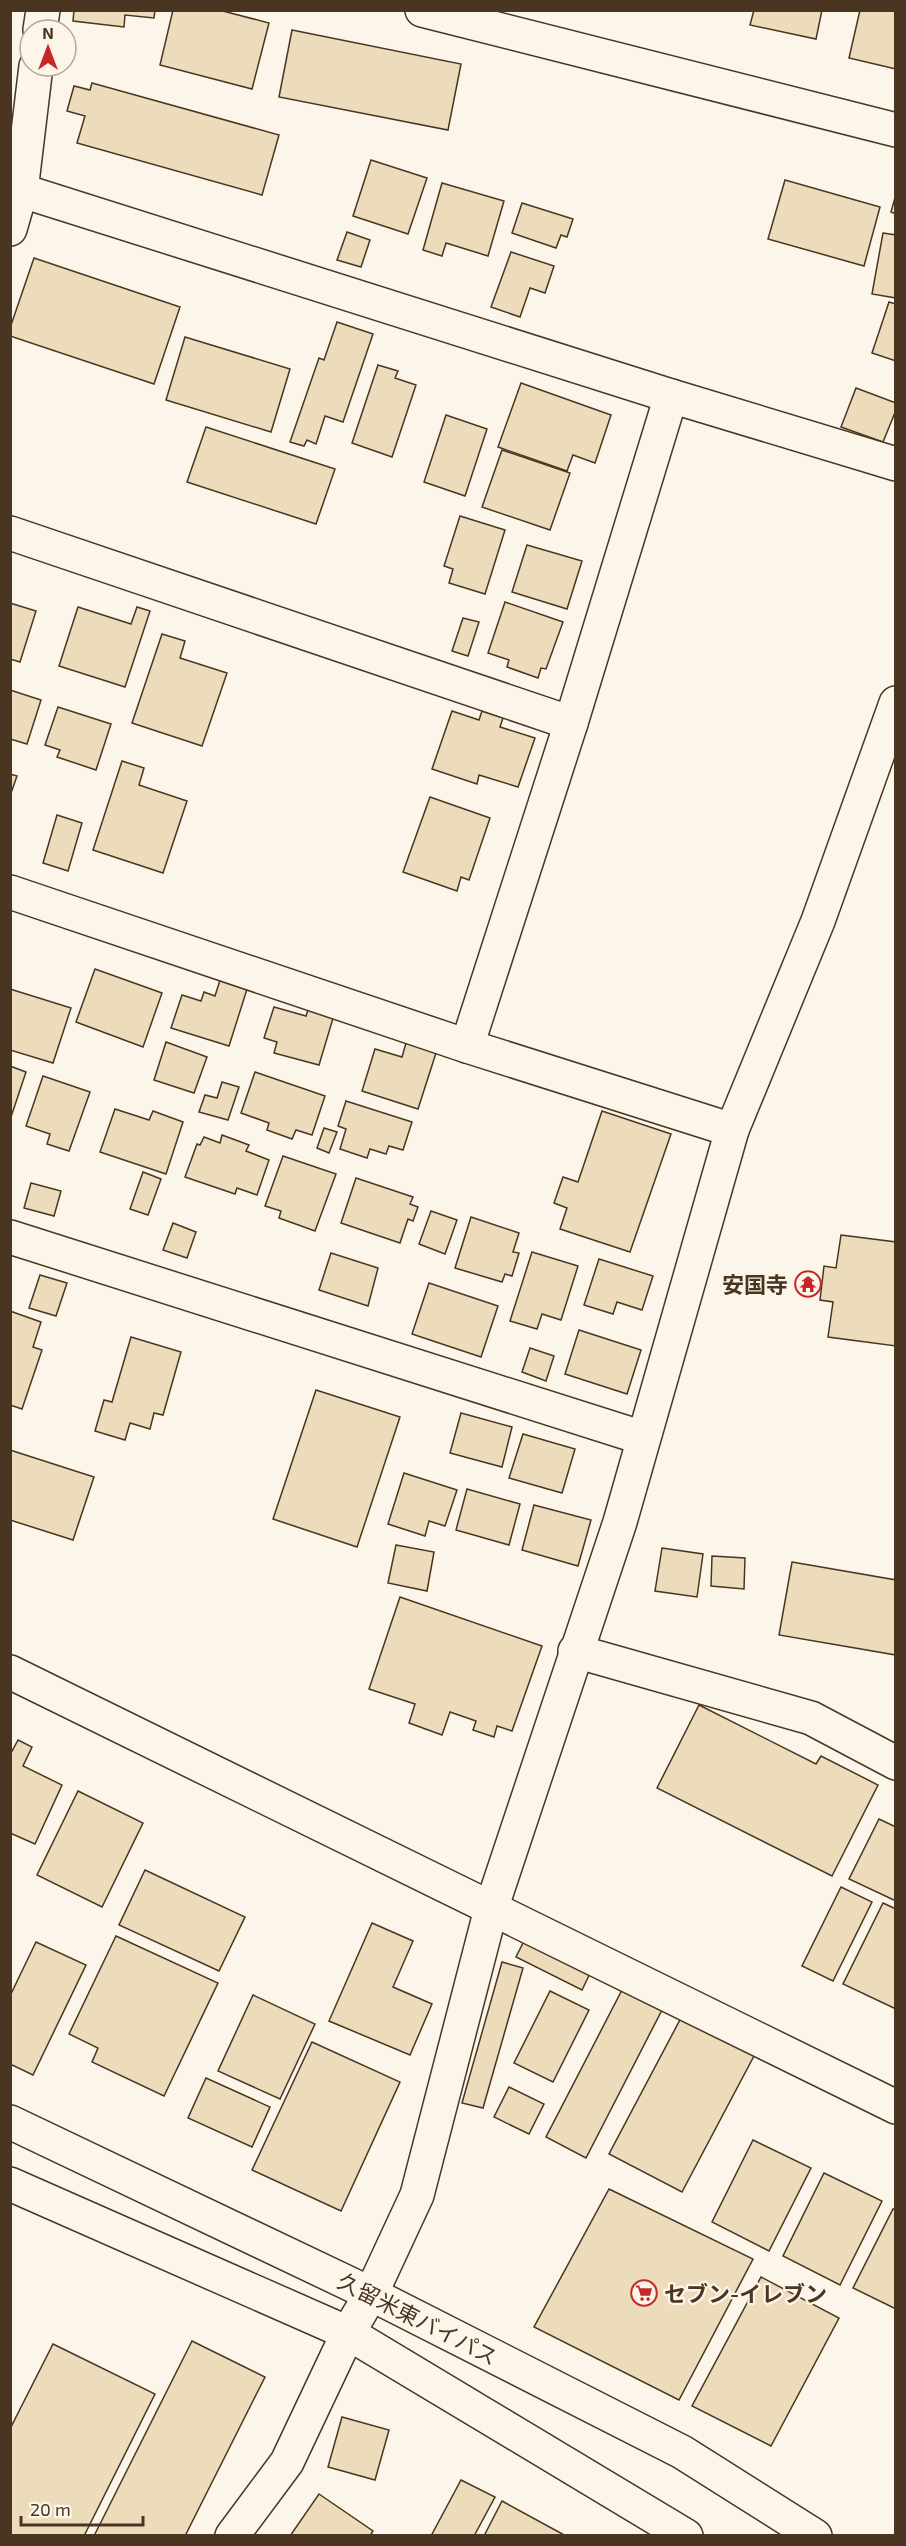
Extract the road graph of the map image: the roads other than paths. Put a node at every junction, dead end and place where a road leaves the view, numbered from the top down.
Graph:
1 (422, 10) edge
2 (34, 78) edge
3 (896, 130) edge
4 (16, 189) edge
5 (10, 229) edge
6 (671, 396) junction
7 (896, 464) edge
8 (10, 533) edge
9 (896, 703) edge
10 (571, 723) junction
11 (10, 892) edge
12 (467, 1046) junction
13 (732, 1130) junction
14 (10, 1236) edge
15 (643, 1438) junction
16 (575, 1651) junction
17 (10, 1672) edge
18 (896, 1763) edge
19 (491, 1909) junction
20 (896, 2107) edge
21 (10, 2122) edge
22 (10, 2184) edge
23 (371, 2294) junction
24 (348, 2333) junction
25 (232, 2535) edge
26 (686, 2535) edge
27 (814, 2535) edge

1 - 3 main road
2 - 4 main road
4 - 5 main road
4 - 6 main road
6 - 7 main road
6 - 10 main road
8 - 10 main road
9 - 13 main road
10 - 12 main road
11 - 12 main road
12 - 13 main road
13 - 15 main road
14 - 15 main road
15 - 16 main road
16 - 18 main road
16 - 19 main road
17 - 19 main road
19 - 20 main road
19 - 23 main road
21 - 23 main road, 久留米東バイパス
22 - 24 main road, 久留米東バイパス
23 - 24 main road
23 - 27 main road, 久留米東バイパス
24 - 25 main road
24 - 26 main road, 久留米東バイパス

